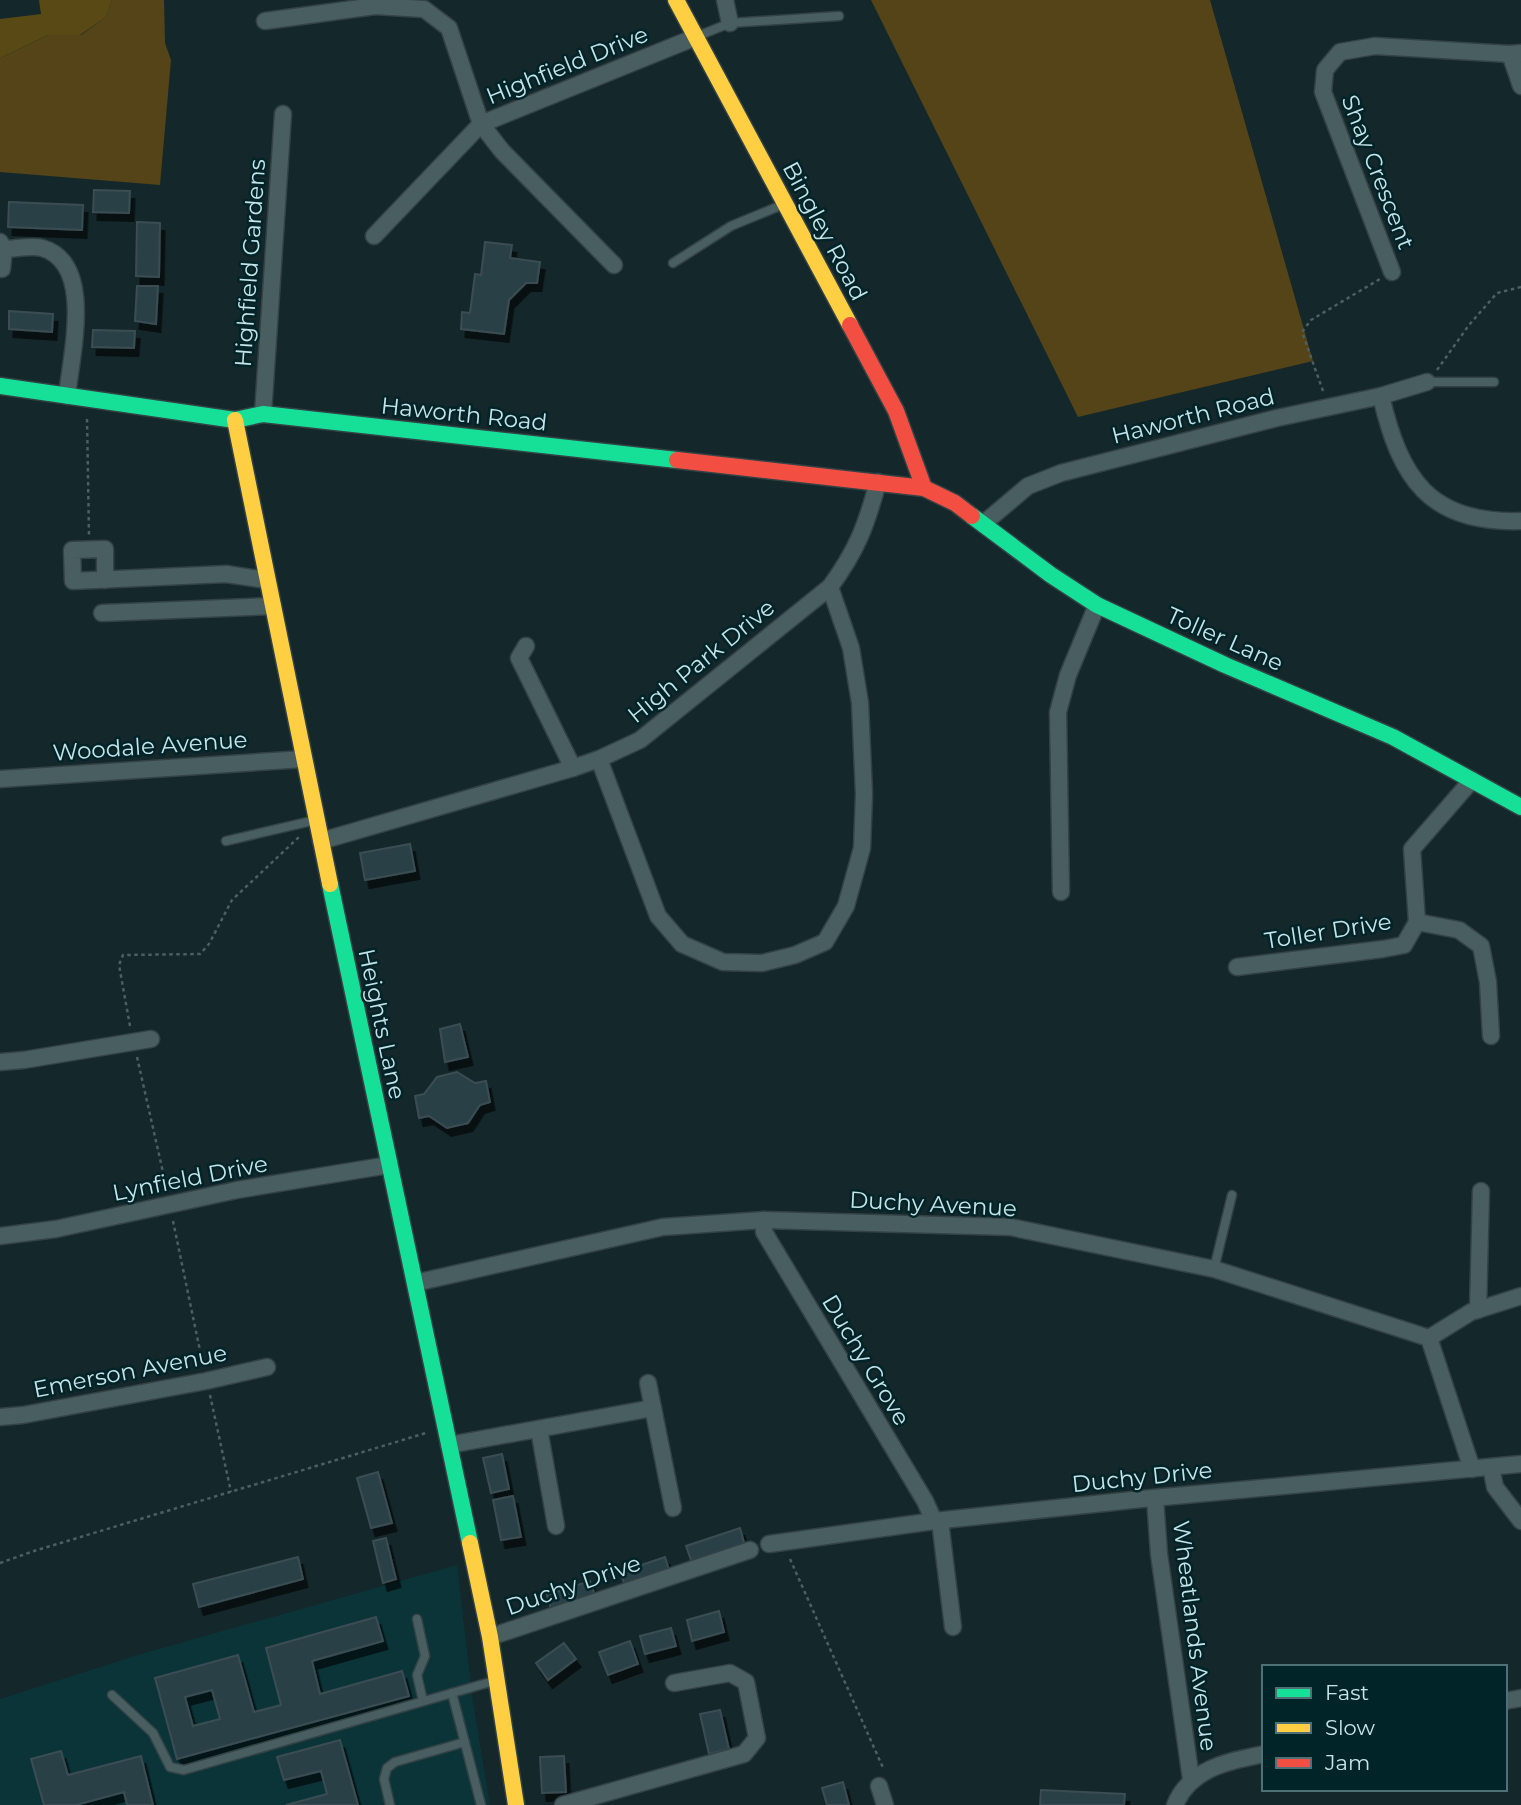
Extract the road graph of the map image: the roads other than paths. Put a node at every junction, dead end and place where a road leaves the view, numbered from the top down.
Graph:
1 (676, 0) edge
2 (725, 0) edge
3 (839, 16) dead end
4 (265, 21) dead end
5 (730, 23) junction
6 (696, 37) junction
7 (1515, 53) edge
8 (1521, 86) edge
9 (283, 114) dead end
10 (481, 124) junction
11 (785, 204) junction
12 (374, 236) dead end
13 (2, 246) edge
14 (673, 263) dead end
15 (614, 265) dead end
16 (2, 269) edge
17 (1392, 272) road end
18 (1427, 382) joint
19 (1494, 382) dead end
20 (0, 386) edge
21 (67, 396) junction
22 (1381, 396) junction
23 (263, 414) junction
24 (235, 420) junction
25 (878, 482) junction
26 (924, 488) junction
27 (1521, 521) edge
28 (983, 524) junction
29 (105, 580) junction
30 (267, 580) junction
31 (830, 587) junction
32 (1097, 605) junction
33 (273, 606) junction
34 (102, 613) dead end
35 (526, 646) dead end
36 (304, 759) junction
37 (599, 759) junction
38 (573, 768) junction
39 (0, 779) edge
40 (1472, 780) junction
41 (1521, 807) edge
42 (316, 820) junction
43 (226, 841) dead end
44 (321, 841) junction
45 (1061, 892) dead end
46 (1417, 922) junction
47 (1237, 967) dead end
48 (1492, 1037) dead end
49 (151, 1039) dead end
50 (0, 1062) edge
51 (389, 1165) junction
52 (1481, 1191) dead end
53 (1232, 1195) dead end
54 (764, 1220) junction
55 (0, 1236) edge
56 (1214, 1269) junction
57 (415, 1283) junction
58 (1521, 1296) edge
59 (1478, 1310) junction
60 (1429, 1338) junction
61 (267, 1367) dead end
62 (648, 1383) dead end
63 (653, 1408) junction
64 (0, 1417) edge
65 (539, 1429) junction
66 (450, 1445) junction
67 (1521, 1464) edge
68 (1491, 1467) junction
69 (1472, 1469) junction
70 (1155, 1498) junction
71 (673, 1508) dead end
72 (937, 1521) junction
73 (1521, 1521) edge
74 (556, 1526) dead end
75 (776, 1543) road end
76 (750, 1550) dead end
77 (417, 1619) dead end
78 (953, 1627) dead end
79 (490, 1637) junction
80 (497, 1680) junction
81 (674, 1683) dead end
82 (452, 1693) junction
83 (112, 1695) dead end
84 (423, 1701) junction
85 (465, 1742) junction
86 (1262, 1754) edge
87 (1191, 1779) junction
88 (879, 1786) road end
89 (390, 1805) edge
90 (481, 1805) edge
91 (516, 1805) edge
92 (563, 1805) edge
93 (885, 1805) edge
94 (1175, 1805) edge

1 - 6 main road, Bingley Road
2 - 5 street
3 - 5 lane
4 - 10 street
5 - 6 lane
6 - 10 street, Highfield Drive
6 - 11 main road, Bingley Road
7 - 8 street
7 - 17 street, Shay Crescent
9 - 23 street, Highfield Gardens
10 - 12 street, Highfield Drive
10 - 15 street
11 - 14 lane
11 - 26 main road, Bingley Road
13 - 16 street
13 - 21 street
18 - 19 lane
18 - 22 street, Haworth Road
20 - 21 main road, Haworth Road
21 - 24 main road, Haworth Road
22 - 27 street
22 - 28 street, Haworth Road
23 - 24 main road, Haworth Road
23 - 25 main road, Haworth Road
24 - 30 main road, Heights Lane
25 - 26 main road, Haworth Road
25 - 31 street, High Park Drive
26 - 28 main road, Toller Lane
28 - 32 main road, Toller Lane
29 - 29 street
29 - 30 street
30 - 33 main road, Heights Lane
31 - 37 street, High Park Drive
31 - 37 street
32 - 40 main road, Toller Lane
32 - 45 street
33 - 34 street
33 - 36 main road, Heights Lane
35 - 38 street
36 - 39 street, Woodale Avenue
36 - 42 main road, Heights Lane
37 - 38 street, High Park Drive
38 - 44 street, High Park Drive
40 - 41 main road, Toller Lane
40 - 46 street, Toller Drive
42 - 43 lane
42 - 44 main road, Heights Lane
44 - 51 main road, Heights Lane
46 - 47 street, Toller Drive
46 - 48 street
49 - 50 street
51 - 55 street, Lynfield Drive
51 - 57 main road, Heights Lane
52 - 59 street
53 - 56 lane
54 - 56 street, Duchy Avenue
54 - 57 street, Duchy Avenue
54 - 72 street, Duchy Grove
56 - 60 street, Duchy Avenue
57 - 66 main road, Heights Lane
58 - 59 street
59 - 60 street
60 - 69 street
61 - 64 street, Emerson Avenue
62 - 63 street
63 - 65 street
63 - 71 street
65 - 66 street
65 - 74 street
66 - 79 main road, Heights Lane
67 - 68 street, Duchy Drive
68 - 69 street, Duchy Drive
68 - 73 street
69 - 70 street, Duchy Drive
70 - 72 street, Duchy Drive
70 - 87 street, Wheatlands Avenue
72 - 75 street, Duchy Drive
72 - 78 street, Duchy Grove
76 - 79 street, Duchy Drive
77 - 84 lane
79 - 80 main road, Heights Lane
80 - 82 lane
80 - 91 main road, Heights Lane
81 - 92 street
82 - 84 lane
82 - 85 lane
83 - 84 lane
85 - 89 lane
85 - 90 lane
86 - 87 street
87 - 94 street
88 - 93 street

